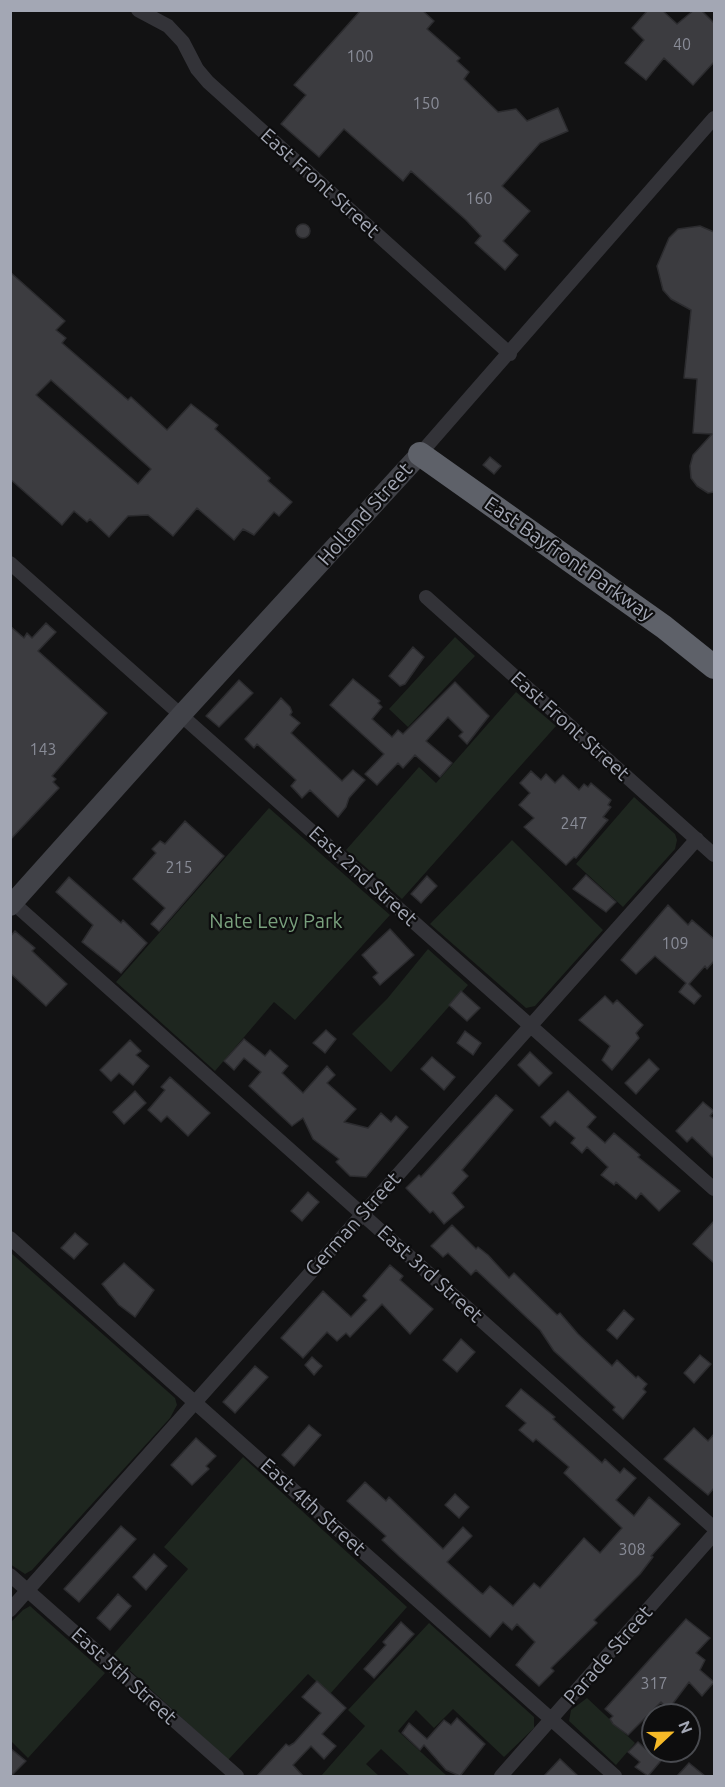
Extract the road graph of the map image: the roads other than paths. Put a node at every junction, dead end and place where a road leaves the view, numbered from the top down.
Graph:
1 (138, 10) edge
2 (714, 118) edge
3 (510, 354) junction
4 (420, 454) junction
5 (10, 563) edge
6 (426, 597) dead end
7 (714, 667) edge
8 (182, 714) junction
9 (697, 838) junction
10 (714, 855) edge
11 (12, 903) edge
12 (531, 1026) junction
13 (714, 1189) edge
14 (362, 1214) junction
15 (10, 1238) edge
16 (195, 1401) junction
17 (714, 1528) edge
18 (714, 1534) edge
19 (10, 1575) edge
20 (28, 1591) junction
21 (10, 1610) edge
22 (551, 1720) junction
23 (237, 1776) edge
24 (501, 1776) edge
25 (615, 1776) edge

1 - 3 street, East Front Street
2 - 3 street, Holland Street
3 - 4 street, Holland Street
4 - 7 highway, East Bayfront Parkway
4 - 8 street, Holland Street
5 - 8 street, East 2nd Street
6 - 9 street, East Front Street
8 - 11 street, Holland Street
8 - 12 street, East 2nd Street
9 - 10 street, East Front Street
9 - 12 street, German Street
11 - 14 street, East 3rd Street
12 - 13 street, East 2nd Street
12 - 14 street, German Street
14 - 16 street, German Street
14 - 17 street, East 3rd Street
15 - 16 street, East 4th Street
16 - 20 street, German Street
16 - 22 street, East 4th Street
18 - 22 street, Parade Street
19 - 20 street, East 5th Street
20 - 21 street, German Street
20 - 23 street, East 5th Street
22 - 24 street, Parade Street
22 - 25 street, East 4th Street

